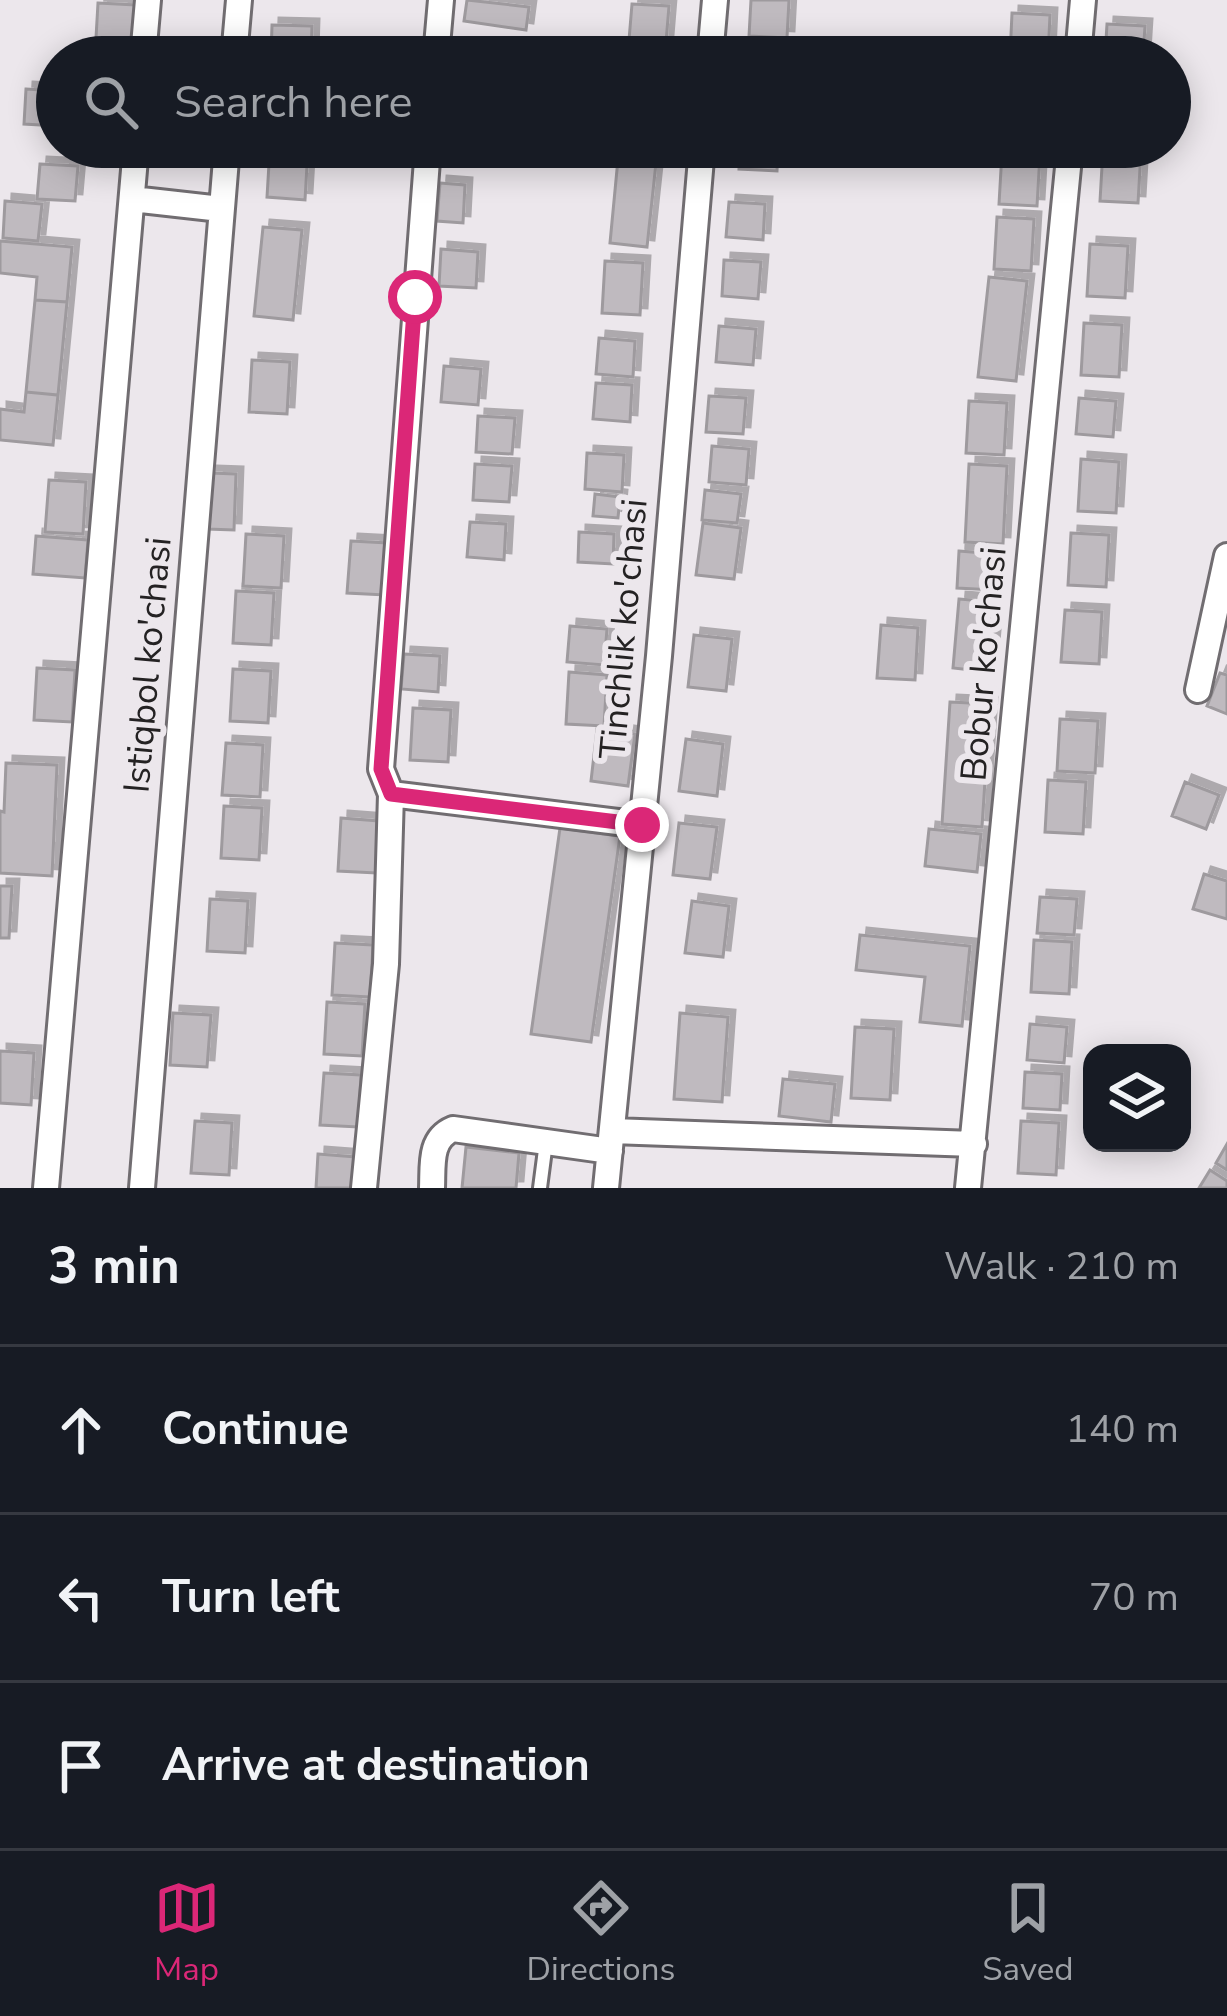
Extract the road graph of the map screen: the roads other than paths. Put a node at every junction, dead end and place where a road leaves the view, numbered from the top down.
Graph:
1 (148, 0) edge
2 (239, 0) edge
3 (441, 0) edge
4 (715, 0) edge
5 (1083, 0) edge
6 (145, 36) edge
7 (236, 36) edge
8 (438, 36) edge
9 (712, 36) edge
10 (1080, 36) edge
11 (134, 168) edge
12 (224, 168) edge
13 (426, 168) edge
14 (700, 168) edge
15 (1068, 168) edge
16 (132, 199) junction
17 (221, 209) junction
18 (1227, 556) edge
19 (1198, 690) dead end
20 (391, 794) junction
21 (642, 825) junction
22 (611, 1141) junction
23 (546, 1142) junction
24 (974, 1144) junction
25 (46, 1188) edge
26 (142, 1188) edge
27 (364, 1188) edge
28 (432, 1188) edge
29 (540, 1188) edge
30 (606, 1188) edge
31 (968, 1188) edge

1 - 6 street
2 - 7 street
3 - 8 street
4 - 9 street
5 - 10 street
11 - 16 street
12 - 17 street, Istiqbol ko'chasi
13 - 20 street
14 - 21 street, Tinchlik ko'chasi
15 - 24 street, Bobur ko'chasi
16 - 17 street
16 - 25 street
17 - 26 street, Istiqbol ko'chasi
18 - 19 street
20 - 21 street
20 - 27 street
21 - 22 street, Tinchlik ko'chasi
22 - 23 street
22 - 24 street
22 - 30 street, Tinchlik ko'chasi
23 - 28 street
23 - 29 lane
24 - 31 street, Bobur ko'chasi

